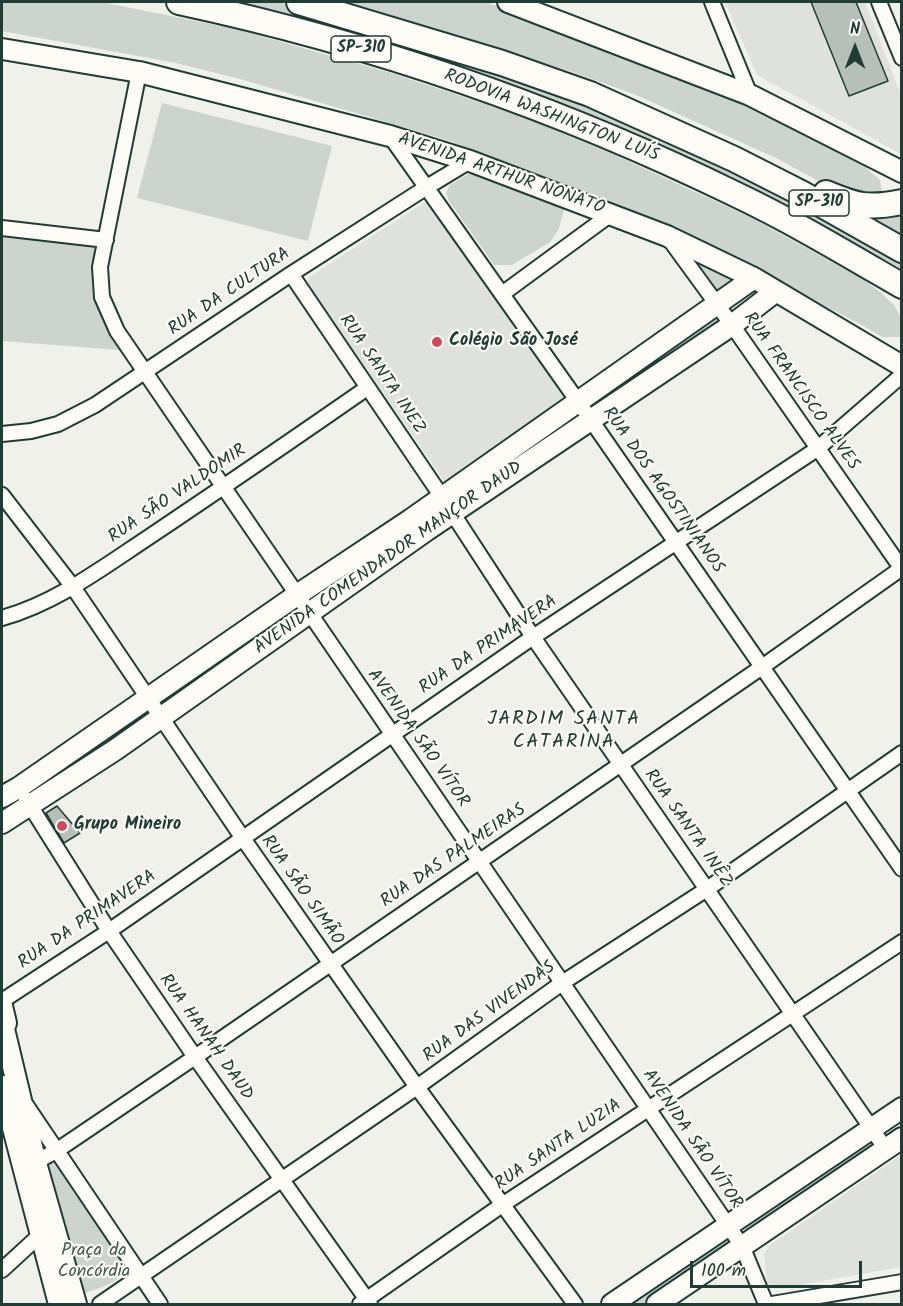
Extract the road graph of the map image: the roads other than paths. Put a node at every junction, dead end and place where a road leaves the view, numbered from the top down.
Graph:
1 (179, 2) edge
2 (299, 2) edge
3 (712, 2) edge
4 (879, 2) edge
5 (519, 3) edge
6 (2, 49) edge
7 (902, 58) edge
8 (139, 72) junction
9 (750, 95) junction
10 (390, 136) junction
11 (734, 159) junction
12 (470, 161) junction
13 (902, 172) edge
14 (427, 187) junction
15 (902, 202) edge
16 (611, 214) junction
17 (2, 228) edge
18 (667, 236) junction
19 (106, 240) junction
20 (902, 250) edge
21 (843, 252) junction
22 (291, 274) junction
23 (754, 278) junction
24 (902, 286) edge
25 (775, 292) junction
26 (502, 294) junction
27 (902, 302) edge
28 (717, 305) junction
29 (732, 325) junction
30 (902, 366) edge
31 (144, 372) junction
32 (902, 375) edge
33 (367, 388) junction
34 (578, 402) junction
35 (591, 420) junction
36 (2, 434) edge
37 (817, 449) junction
38 (223, 488) junction
39 (2, 495) edge
40 (447, 505) junction
41 (675, 543) junction
42 (901, 568) edge
43 (74, 587) junction
44 (297, 595) junction
45 (309, 614) junction
46 (2, 618) edge
47 (532, 637) junction
48 (762, 667) junction
49 (149, 698) junction
50 (161, 717) junction
51 (392, 735) junction
52 (902, 753) edge
53 (620, 765) junction
54 (10, 792) edge
55 (847, 792) junction
56 (30, 805) junction
57 (2, 823) edge
58 (242, 837) junction
59 (479, 861) junction
60 (902, 869) edge
61 (707, 889) junction
62 (109, 931) junction
63 (902, 942) edge
64 (330, 963) junction
65 (562, 983) junction
66 (2, 1001) edge
67 (2, 1006) edge
68 (792, 1012) junction
69 (3, 1031) edge
70 (195, 1057) junction
71 (2, 1086) edge
72 (417, 1087) junction
73 (20, 1095) junction
74 (902, 1108) edge
75 (648, 1109) junction
76 (870, 1128) junction
77 (893, 1143) edge
78 (56, 1151) junction
79 (29, 1166) junction
80 (282, 1178) junction
81 (502, 1205) junction
82 (727, 1225) junction
83 (40, 1235) junction
84 (742, 1246) junction
85 (2, 1270) edge
86 (142, 1277) junction
87 (902, 1282) edge
88 (366, 1303) edge
89 (59, 1305) edge
90 (76, 1305) edge
91 (100, 1305) edge
92 (160, 1305) edge
93 (575, 1305) edge
94 (612, 1305) edge
95 (657, 1305) edge
96 (766, 1305) edge
97 (772, 1305) edge

1 - 21 highway, RODOVIA WASHINGTON LUÍS / SP-310
2 - 11 highway, RODOVIA WASHINGTON LUÍS / SP-310
3 - 9 street
4 - 7 street
5 - 9 street
6 - 8 street, AVENIDA ARTHUR NONATO
8 - 10 street, AVENIDA ARTHUR NONATO
8 - 19 street, AVENIDA SÃO VÍTOR
9 - 13 street
10 - 12 street, AVENIDA ARTHUR NONATO
10 - 14 street, RUA DOS AGOSTINIANOS
11 - 15 highway
11 - 20 highway, RODOVIA WASHINGTON LUÍS / SP-310
12 - 14 street, RUA DA CULTURA
12 - 16 street, AVENIDA ARTHUR NONATO
14 - 22 street, RUA DA CULTURA
14 - 26 street, RUA DOS AGOSTINIANOS
16 - 18 street, AVENIDA ARTHUR NONATO
16 - 26 street
17 - 19 street
18 - 23 street, AVENIDA ARTHUR NONATO
18 - 28 street, RUA FRANCISCO ALVES
19 - 31 street, AVENIDA SÃO VÍTOR
21 - 24 highway, RODOVIA WASHINGTON LUÍS / SP-310
21 - 27 highway
22 - 31 street, RUA DA CULTURA
22 - 33 street, RUA SANTA INEZ
23 - 25 street, AVENIDA ARTHUR NONATO
23 - 28 street, AVENIDA COMENDADOR MANÇOR DAUD
25 - 29 street, AVENIDA COMENDADOR MANÇOR DAUD
25 - 30 street, AVENIDA ARTHUR NONATO
26 - 34 street, RUA DOS AGOSTINIANOS
28 - 29 street, RUA FRANCISCO ALVES
28 - 34 street, AVENIDA COMENDADOR MANÇOR DAUD
29 - 35 street, AVENIDA COMENDADOR MANÇOR DAUD
29 - 37 street, RUA FRANCISCO ALVES
31 - 36 street, RUA DA CULTURA
31 - 38 street, AVENIDA SÃO VÍTOR
32 - 37 street, RUA DA PRIMAVERA
33 - 38 street, RUA SÃO VALDOMIR
33 - 40 street, RUA SANTA INEZ
34 - 35 street, RUA DOS AGOSTINIANOS
34 - 40 street, AVENIDA COMENDADOR MANÇOR DAUD
35 - 40 street, AVENIDA COMENDADOR MANÇOR DAUD
35 - 41 street, RUA DOS AGOSTINIANOS
37 - 41 street, RUA DA PRIMAVERA
37 - 42 street, RUA FRANCISCO ALVES
38 - 43 street, RUA SÃO VALDOMIR
38 - 44 street, AVENIDA SÃO VÍTOR
39 - 43 street, RUA SÃO SIMÃO
40 - 44 street, AVENIDA COMENDADOR MANÇOR DAUD
40 - 45 street, AVENIDA COMENDADOR MANÇOR DAUD
40 - 47 street, RUA SANTA INÊZ
41 - 47 street, RUA DA PRIMAVERA
41 - 48 street, RUA DOS AGOSTINIANOS
42 - 48 street, RUA DAS PALMEIRAS
43 - 46 street, RUA SÃO VALDOMIR
43 - 49 street, RUA SÃO SIMÃO
44 - 45 street, AVENIDA SÃO VÍTOR
44 - 49 street, AVENIDA COMENDADOR MANÇOR DAUD
45 - 50 street, AVENIDA COMENDADOR MANÇOR DAUD
45 - 51 street, AVENIDA SÃO VÍTOR
47 - 51 street, RUA DA PRIMAVERA
47 - 53 street, RUA SANTA INÊZ
48 - 53 street, RUA DAS PALMEIRAS
48 - 55 street, RUA DOS AGOSTINIANOS
49 - 50 street, RUA SÃO SIMÃO
49 - 54 street, AVENIDA COMENDADOR MANÇOR DAUD
50 - 56 street, AVENIDA COMENDADOR MANÇOR DAUD
50 - 58 street, RUA SÃO SIMÃO
51 - 58 street, RUA DA PRIMAVERA
51 - 59 street, AVENIDA SÃO VÍTOR
52 - 55 street, RUA DAS VIVENDAS
53 - 59 street, RUA DAS PALMEIRAS
53 - 61 street, RUA SANTA INÊZ
54 - 56 street, RUA HANAH DAUD
55 - 60 street, RUA DOS AGOSTINIANOS
55 - 61 street, RUA DAS VIVENDAS
56 - 57 street, AVENIDA COMENDADOR MANÇOR DAUD
56 - 62 street, RUA HANAH DAUD
58 - 62 street, RUA DA PRIMAVERA
58 - 64 street, RUA SÃO SIMÃO
59 - 64 street, RUA DAS PALMEIRAS
59 - 65 street, AVENIDA SÃO VÍTOR
61 - 65 street, RUA DAS VIVENDAS
61 - 68 street, RUA SANTA INÊZ
62 - 66 street, RUA DA PRIMAVERA
62 - 70 street, RUA HANAH DAUD
63 - 68 street, RUA SANTA LUZIA
64 - 70 street, RUA DAS PALMEIRAS
64 - 72 street, RUA SÃO SIMÃO
65 - 72 street, RUA DAS VIVENDAS
65 - 75 street, AVENIDA SÃO VÍTOR
67 - 69 street
68 - 75 street, RUA SANTA LUZIA
68 - 76 street, RUA SANTA INÊZ
69 - 73 street
70 - 78 street, RUA DAS PALMEIRAS
70 - 80 street, RUA HANAH DAUD
71 - 79 street
72 - 80 street, RUA DAS VIVENDAS
72 - 81 street, RUA SÃO SIMÃO
73 - 78 street
73 - 79 street
74 - 76 street
75 - 81 street, RUA SANTA LUZIA
75 - 82 street, AVENIDA SÃO VÍTOR
76 - 77 street, RUA SANTA INÊZ
76 - 82 street
77 - 84 street
78 - 79 street, RUA DAS PALMEIRAS
78 - 86 street
79 - 83 street
79 - 90 street
80 - 86 street, RUA DAS VIVENDAS
80 - 88 street, RUA HANAH DAUD
81 - 88 street, RUA SANTA LUZIA
81 - 93 street, RUA SÃO SIMÃO
82 - 84 street, AVENIDA SÃO VÍTOR
82 - 94 street
83 - 85 street
83 - 89 street
84 - 95 street
84 - 96 street, AVENIDA SÃO VÍTOR
86 - 91 street, RUA DAS VIVENDAS
86 - 92 street
87 - 97 street

